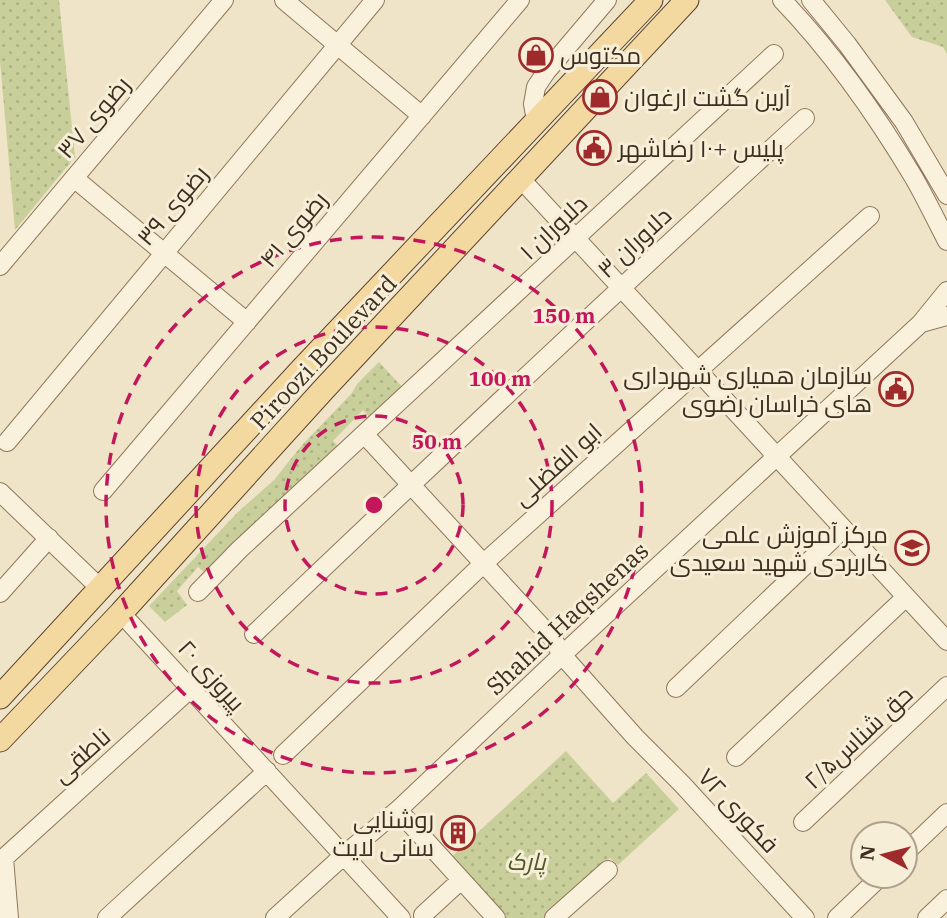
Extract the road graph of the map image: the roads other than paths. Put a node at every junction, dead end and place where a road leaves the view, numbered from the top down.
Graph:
1 (224, 0) edge
2 (284, 0) edge
3 (375, 0) edge
4 (520, 0) edge
5 (607, 0) edge
6 (651, 0) edge
7 (687, 0) edge
8 (782, 0) edge
9 (811, 0) edge
10 (338, 45) junction
11 (774, 54) dead end
12 (422, 116) junction
13 (805, 118) dead end
14 (536, 121) junction
15 (74, 178) junction
16 (520, 178) junction
17 (947, 195) edge
18 (870, 216) dead end
19 (576, 239) junction
20 (947, 241) edge
21 (165, 253) junction
22 (0, 266) edge
23 (621, 288) junction
24 (947, 291) edge
25 (947, 316) edge
26 (247, 321) junction
27 (921, 323) junction
28 (697, 370) junction
29 (365, 435) junction
30 (7, 442) dead end
31 (776, 456) junction
32 (411, 484) junction
33 (103, 491) dead end
34 (0, 492) edge
35 (843, 528) junction
36 (49, 538) junction
37 (484, 563) junction
38 (100, 588) junction
39 (198, 592) dead end
40 (0, 593) edge
41 (906, 597) junction
42 (121, 613) junction
43 (254, 635) dead end
44 (947, 641) edge
45 (562, 655) junction
46 (947, 686) edge
47 (191, 688) junction
48 (676, 688) dead end
49 (0, 697) edge
50 (0, 740) edge
51 (283, 755) dead end
52 (736, 757) dead end
53 (267, 771) junction
54 (398, 810) junction
55 (947, 813) edge
56 (803, 822) dead end
57 (919, 840) edge
58 (344, 856) junction
59 (608, 870) dead end
60 (461, 880) junction
61 (866, 890) edge
62 (947, 898) edge
63 (423, 915) dead end
64 (9, 918) edge
65 (107, 918) edge
66 (275, 918) edge
67 (401, 918) edge
68 (496, 918) edge
69 (554, 918) edge
70 (805, 918) edge
71 (837, 918) edge
72 (927, 918) edge

1 - 15 street, رضوی ۳۷
2 - 10 street
3 - 10 street, رضوی ۳۹
4 - 12 street, رضوی ۴۱
5 - 14 street
6 - 14 main road, Piroozi Boulevard
7 - 16 main road, Piroozi Boulevard
8 - 20 street
9 - 17 street
10 - 12 street
10 - 21 street, رضوی ۳۹
11 - 19 street, دلاوران ۱
12 - 26 street, رضوی ۴۱
13 - 23 street, دلاوران ۳
14 - 38 main road, Piroozi Boulevard
15 - 21 street
15 - 22 street, رضوی ۳۷
16 - 19 street
16 - 42 main road, Piroozi Boulevard
18 - 28 street, ابو الفضلی
19 - 23 street
19 - 29 street, دلاوران ۱
21 - 26 street
21 - 30 street, رضوی ۳۹
23 - 28 street
23 - 32 street, دلاوران ۳
24 - 27 street, Shahid Haqshenas
25 - 27 street
26 - 33 street, رضوی ۴۱
27 - 31 street, Shahid Haqshenas
28 - 31 street
28 - 37 street, ابو الفضلی
29 - 32 street, فکوری ۷۲
29 - 39 street, دلاوران ۱
31 - 35 street
31 - 45 street, Shahid Haqshenas
32 - 37 street, فکوری ۷۲
32 - 43 street, دلاوران ۳
34 - 36 street
35 - 41 street
35 - 48 street
36 - 38 street
36 - 40 street
37 - 45 street, فکوری ۷۲
37 - 51 street, ابو الفضلی
38 - 42 main road
38 - 49 main road, Piroozi Boulevard
41 - 44 street
41 - 52 street
42 - 47 street, پیروزی ۲۰
42 - 50 main road, Piroozi Boulevard
45 - 54 street, Shahid Haqshenas
45 - 70 street, فکوری ۷۲
46 - 56 street, حق شناس۲/۵
47 - 53 street, پیروزی ۲۰
47 - 64 street, ناطقی
53 - 58 street, پیروزی ۲۰
53 - 65 street
54 - 58 street, Shahid Haqshenas
54 - 60 street
55 - 57 street
58 - 66 street, Shahid Haqshenas
58 - 67 street, پیروزی ۲۰
59 - 69 street
60 - 63 street
60 - 68 street
61 - 71 street
62 - 72 street

